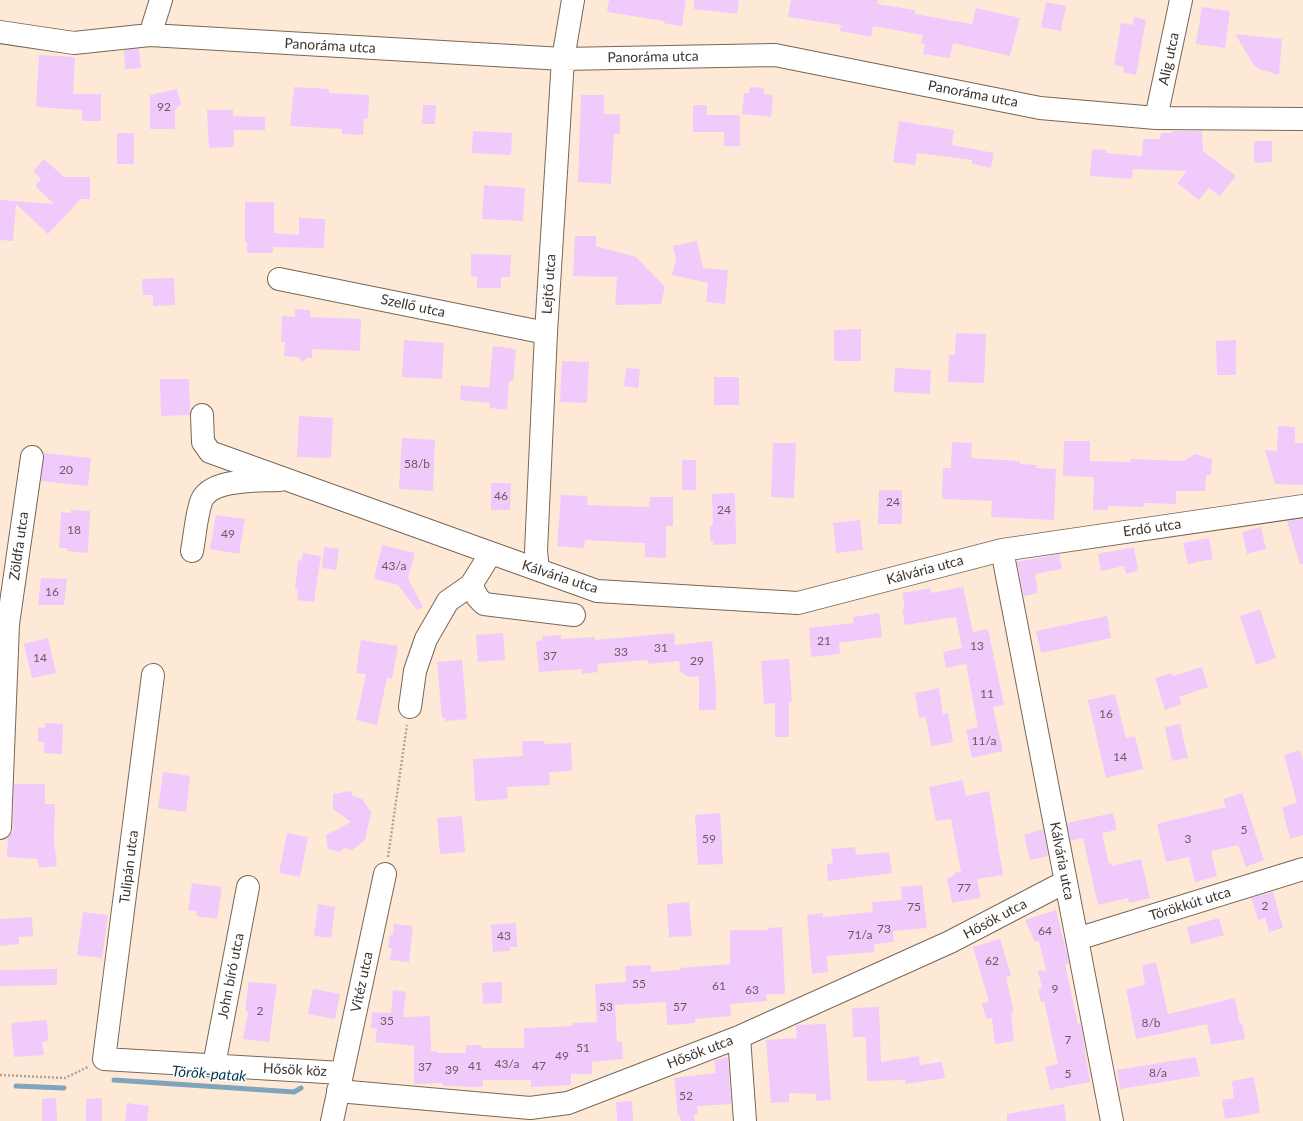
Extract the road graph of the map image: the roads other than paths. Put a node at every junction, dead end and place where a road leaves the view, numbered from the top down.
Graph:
1 (161, 0) edge
2 (573, 0) edge
3 (1181, 0) edge
4 (0, 32) edge
5 (150, 35) junction
6 (563, 59) junction
7 (1156, 118) junction
8 (1303, 119) edge
9 (279, 278) dead end
10 (546, 333) junction
11 (202, 415) dead end
12 (32, 457) dead end
13 (289, 480) junction
14 (1303, 506) edge
15 (192, 550) dead end
16 (1002, 550) junction
17 (491, 554) junction
18 (538, 570) junction
19 (470, 585) junction
20 (574, 615) dead end
21 (153, 675) dead end
22 (410, 707) road end
23 (0, 828) edge
24 (1303, 869) edge
25 (386, 874) road end
26 (1065, 882) junction
27 (248, 886) dead end
28 (1077, 939) junction
29 (739, 1037) junction
30 (104, 1059) joint
31 (214, 1065) junction
32 (340, 1082) junction
33 (332, 1121) edge
34 (745, 1121) edge
35 (1112, 1121) edge

1 - 5 street
2 - 6 street, Lejtő utca
3 - 7 street, Alig utca
4 - 5 street, Panoráma utca
5 - 6 street, Panoráma utca
6 - 7 street, Panoráma utca
6 - 10 street, Lejtő utca
7 - 8 street, Panoráma utca
9 - 10 street, Szellő utca
10 - 18 street, Lejtő utca
11 - 13 street, Kálvária utca
12 - 23 street, Zöldfa utca
13 - 15 street, Kálvária utca
13 - 17 street, Kálvária utca
14 - 16 street, Erdő utca
16 - 18 street, Kálvária utca
16 - 26 street, Kálvária utca
17 - 18 street, Kálvária utca
17 - 19 street
19 - 20 street
19 - 22 street
21 - 30 street, Tulipán utca
24 - 28 street, Törökkút utca
25 - 32 street, Vitéz utca
26 - 28 street, Kálvária utca
26 - 29 street, Hősök utca
27 - 31 street, John bíró utca
28 - 35 street, Kálvária utca
29 - 32 street, Hősök utca
29 - 34 street
30 - 31 street, Hősök köz
31 - 32 street, Hősök köz
32 - 33 street

